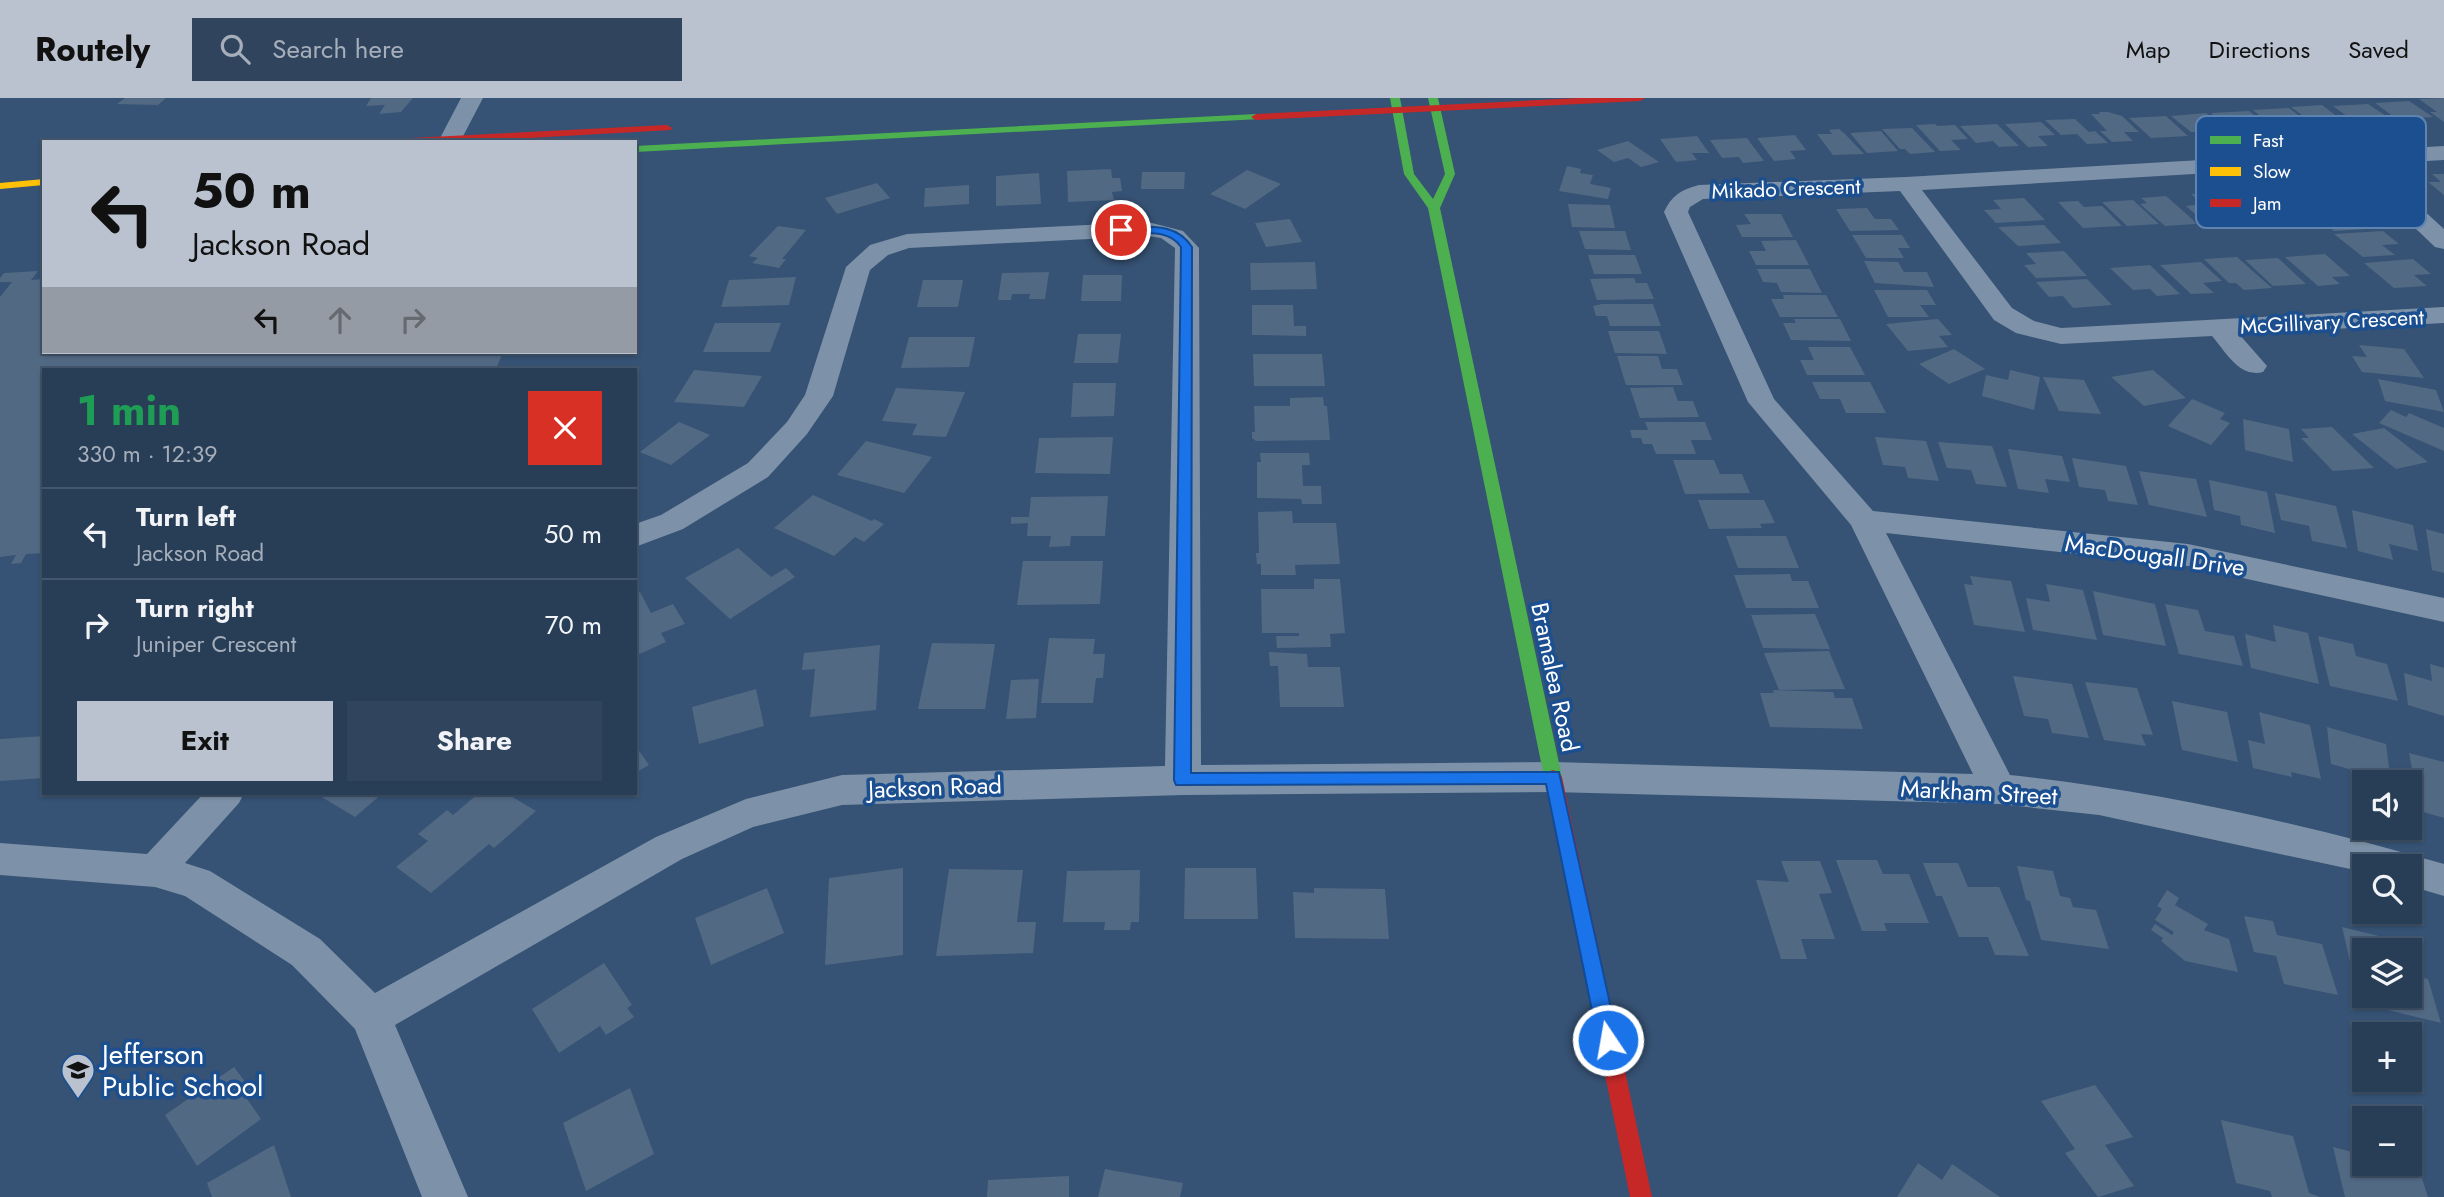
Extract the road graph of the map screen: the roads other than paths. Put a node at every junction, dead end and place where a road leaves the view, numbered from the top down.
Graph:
1 (472, 98) edge
2 (1640, 98) edge
3 (1434, 104) edge
4 (1396, 105) edge
5 (683, 128) dead end
6 (450, 140) edge
7 (637, 149) edge
8 (2444, 153) edge
9 (2426, 154) edge
10 (2196, 169) edge
11 (42, 182) edge
12 (1906, 184) junction
13 (0, 186) edge
14 (1434, 208) junction
15 (2426, 225) edge
16 (2444, 242) edge
17 (2444, 315) edge
18 (2220, 328) junction
19 (2253, 366) dead end
20 (1864, 520) junction
21 (637, 535) edge
22 (2444, 610) edge
23 (1553, 777) junction
24 (1182, 780) junction
25 (1999, 789) junction
26 (224, 795) edge
27 (2354, 854) edge
28 (0, 859) edge
29 (155, 871) junction
30 (2422, 874) edge
31 (2444, 880) edge
32 (372, 1017) junction
33 (445, 1197) edge
34 (1640, 1197) edge

1 - 6 street
2 - 3 main road
3 - 4 main road
3 - 14 main road
4 - 7 main road
4 - 14 main road, Bramalea Road
5 - 6 main road
8 - 9 street, Mikado Crescent
10 - 12 street, Mikado Crescent
11 - 13 main road
12 - 18 street, McGillivary Crescent
12 - 20 street, Mikado Crescent
14 - 23 main road, Bramalea Road
15 - 16 street
17 - 18 street, McGillivary Crescent
18 - 19 street, McGillivary Crescent
20 - 22 street, MacDougall Drive
20 - 25 street, Mikado Crescent
21 - 24 street
23 - 24 street, Jackson Road
23 - 25 street, Markham Street
23 - 34 main road, Bramalea Road
24 - 32 street, Jackson Road
25 - 27 street, Markham Street
26 - 29 street
28 - 29 street
29 - 32 street
30 - 31 street
32 - 33 street

